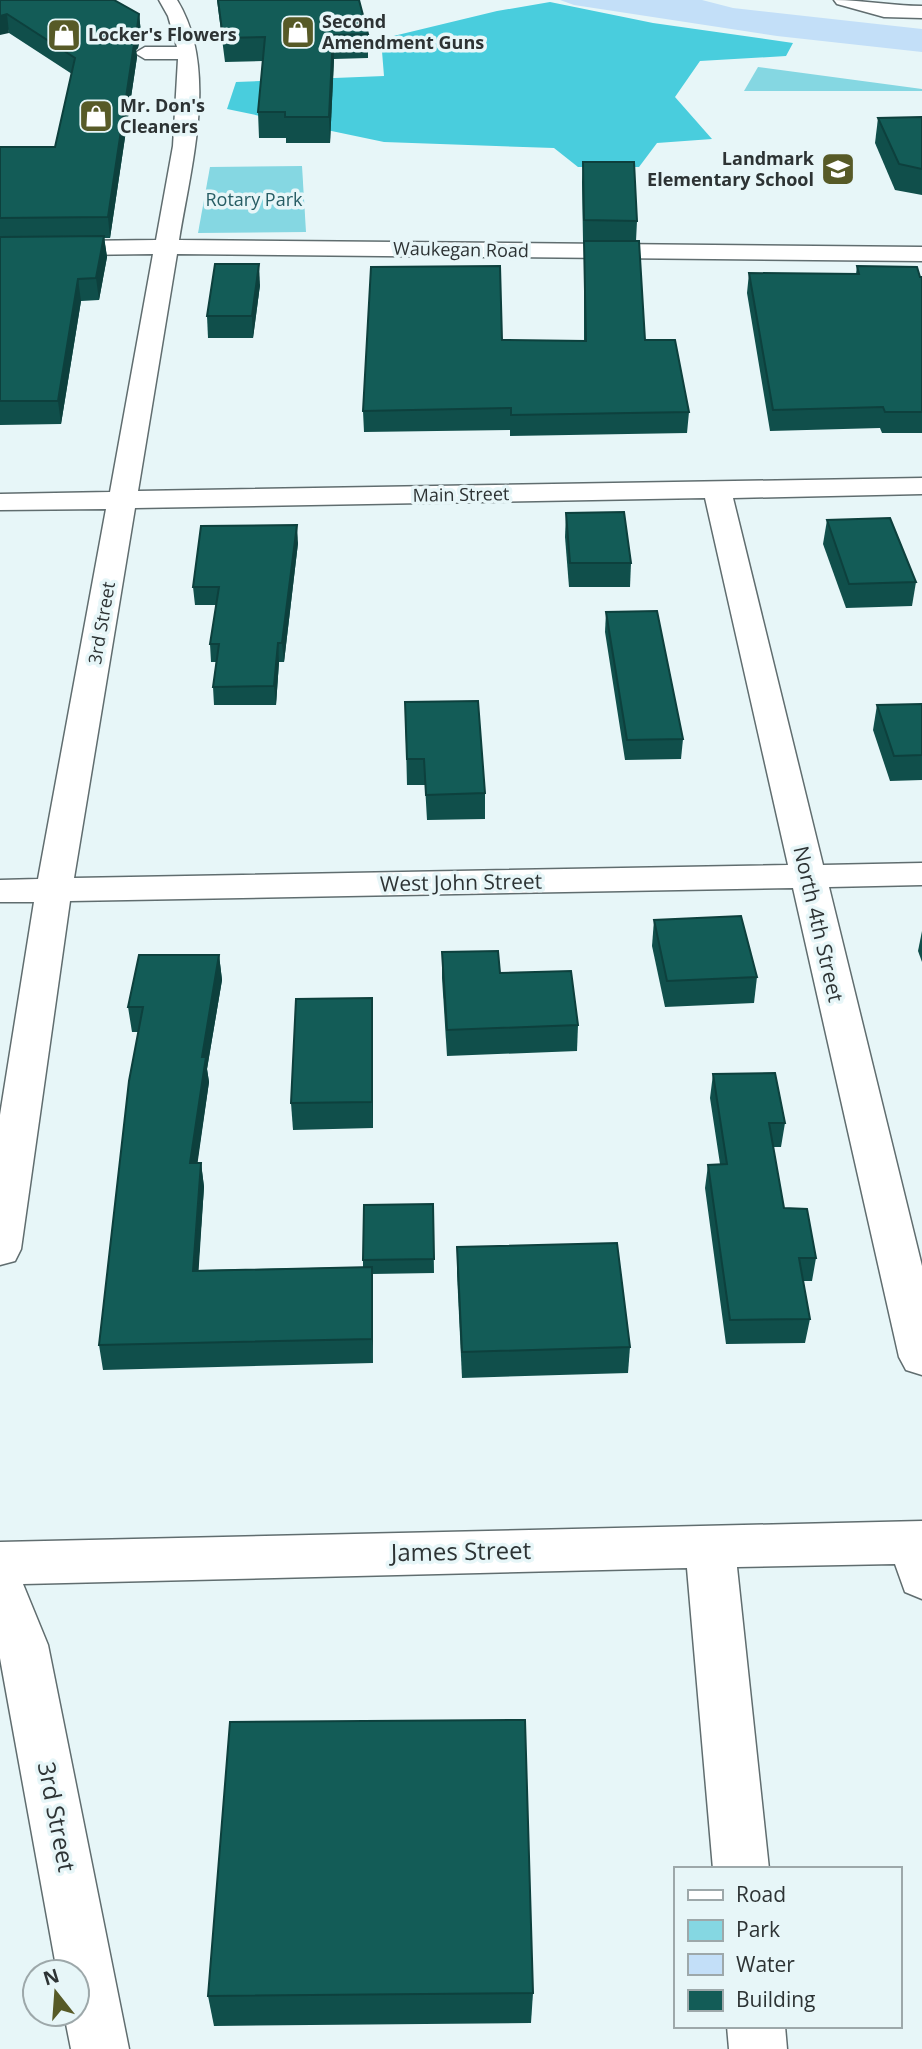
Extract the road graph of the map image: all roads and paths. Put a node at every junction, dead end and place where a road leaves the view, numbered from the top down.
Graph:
1 (843, 0) edge
2 (175, 1) edge
3 (922, 12) edge
4 (145, 53) dead end
5 (181, 70) junction
6 (168, 247) junction
7 (0, 249) edge
8 (922, 254) edge
9 (922, 486) edge
10 (717, 491) junction
11 (123, 500) junction
12 (0, 502) edge
13 (922, 874) edge
14 (807, 877) junction
15 (54, 890) junction
16 (0, 891) edge
17 (0, 1249) edge
18 (922, 1357) edge
19 (710, 1547) junction
20 (920, 1554) edge
21 (0, 1563) edge
22 (0, 1588) edge
23 (741, 1867) edge
24 (756, 2028) edge
25 (100, 2049) edge
26 (758, 2049) edge

1 - 3 street
2 - 5 street, 3rd Street
4 - 5 street
5 - 6 street, 3rd Street
6 - 7 street, Waukegan Road
6 - 8 street, Waukegan Road
6 - 11 street, 3rd Street
9 - 10 street, Main Street
10 - 11 street, Main Street
10 - 14 street, North 4th Street
11 - 12 street, Main Street
11 - 15 street, 3rd Street
13 - 14 street, West John Street
14 - 15 street, West John Street
14 - 18 street, North 4th Street
15 - 16 street, West John Street
15 - 17 street, 3rd Street
19 - 20 street, James Street
19 - 21 street, James Street
19 - 23 street
22 - 25 street, 3rd Street
24 - 26 street

